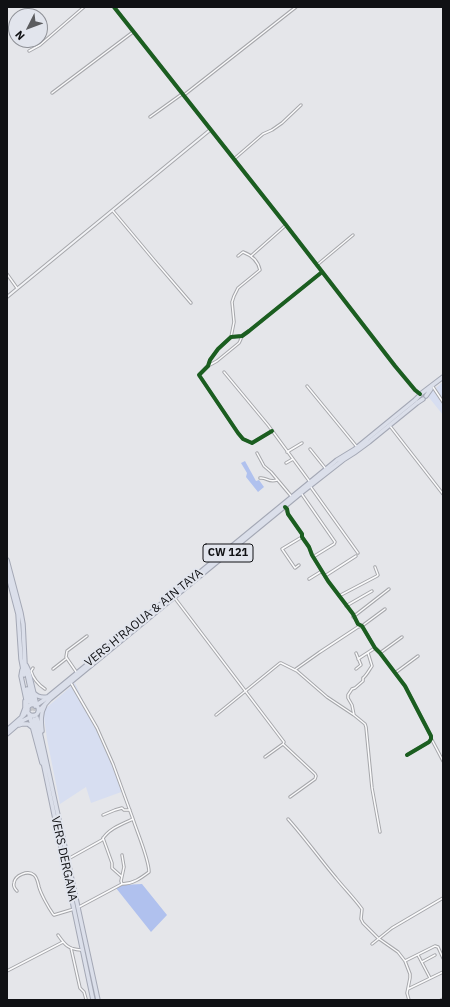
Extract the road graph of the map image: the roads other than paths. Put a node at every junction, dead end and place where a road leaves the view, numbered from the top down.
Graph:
1 (84, 7) edge
2 (114, 7) edge
3 (296, 7) edge
4 (133, 32) junction
5 (30, 52) dead end
6 (52, 93) dead end
7 (183, 95) junction
8 (302, 105) dead end
9 (150, 117) dead end
10 (210, 130) junction
11 (234, 159) junction
12 (112, 210) junction
13 (286, 225) junction
14 (353, 235) dead end
15 (238, 256) dead end
16 (251, 256) junction
17 (317, 265) junction
18 (322, 272) junction
19 (7, 274) edge
20 (17, 288) junction
21 (7, 297) edge
22 (191, 302) dead end
23 (242, 336) junction
24 (231, 338) junction
25 (208, 366) junction
26 (224, 372) dead end
27 (443, 378) edge
28 (307, 386) dead end
29 (433, 387) junction
30 (421, 394) junction
31 (424, 398) junction
32 (443, 402) edge
33 (389, 426) junction
34 (272, 431) junction
35 (302, 443) dead end
36 (357, 447) junction
37 (310, 449) dead end
38 (287, 452) junction
39 (257, 453) dead end
40 (292, 459) junction
41 (286, 463) dead end
42 (326, 469) junction
43 (260, 478) dead end
44 (277, 480) junction
45 (310, 484) junction
46 (301, 493) junction
47 (443, 494) edge
48 (292, 497) junction
49 (285, 507) junction
50 (302, 537) junction
51 (358, 553) dead end
52 (356, 556) dead end
53 (313, 557) junction
54 (7, 560) edge
55 (299, 565) dead end
56 (374, 568) dead end
57 (322, 571) junction
58 (7, 572) edge
59 (325, 576) junction
60 (309, 579) dead end
61 (389, 589) dead end
62 (372, 591) dead end
63 (339, 596) junction
64 (174, 597) junction
65 (346, 606) junction
66 (385, 609) dead end
67 (354, 617) junction
68 (362, 626) junction
69 (87, 636) dead end
70 (402, 637) dead end
71 (375, 648) junction
72 (356, 653) dead end
73 (368, 653) junction
74 (380, 653) junction
75 (418, 656) dead end
76 (67, 658) junction
77 (358, 659) junction
78 (25, 664) junction
79 (33, 668) dead end
80 (23, 669) junction
81 (53, 669) dead end
82 (356, 669) dead end
83 (295, 670) junction
84 (77, 673) junction
85 (395, 673) junction
86 (31, 676) junction
87 (71, 682) junction
88 (45, 688) dead end
89 (32, 690) junction
90 (245, 691) junction
91 (25, 696) junction
92 (51, 696) junction
93 (34, 704) junction
94 (28, 709) junction
95 (38, 712) junction
96 (216, 714) dead end
97 (354, 715) junction
98 (33, 717) junction
99 (20, 718) junction
100 (16, 727) junction
101 (33, 728) junction
102 (7, 730) edge
103 (42, 731) junction
104 (7, 734) edge
105 (431, 739) junction
106 (283, 744) junction
107 (407, 755) dead end
108 (265, 757) dead end
109 (46, 758) junction
110 (443, 761) edge
111 (44, 767) junction
112 (290, 797) dead end
113 (130, 810) junction
114 (103, 815) dead end
115 (133, 819) junction
116 (288, 819) dead end
117 (380, 832) dead end
118 (103, 838) junction
119 (122, 856) dead end
120 (68, 859) junction
121 (122, 876) junction
122 (122, 884) junction
123 (17, 891) dead end
124 (443, 898) edge
125 (76, 909) junction
126 (58, 935) dead end
127 (378, 938) junction
128 (63, 942) junction
129 (372, 944) dead end
130 (71, 948) junction
131 (83, 950) junction
132 (418, 954) junction
133 (435, 955) dead end
134 (443, 958) edge
135 (405, 961) junction
136 (422, 962) junction
137 (7, 970) edge
138 (443, 972) edge
139 (430, 978) junction
140 (408, 989) junction
141 (85, 1000) edge
142 (93, 1000) edge
143 (98, 1000) edge
144 (409, 1000) edge

1 - 5 street
2 - 4 street
3 - 7 street
4 - 6 street
4 - 7 street
7 - 9 street
7 - 10 street
8 - 11 street
10 - 11 street
10 - 12 street
11 - 13 street
12 - 20 street
12 - 22 street
13 - 16 street
13 - 17 street
14 - 17 street
15 - 16 street
16 - 24 street
17 - 18 street
18 - 23 street
18 - 30 street
19 - 20 street
20 - 21 street
23 - 24 street
23 - 25 street
24 - 25 street
25 - 34 street
26 - 34 street
27 - 29 highway, CW 121
27 - 30 highway, VERS H'RAOUA & AIN TAYA
28 - 36 street
29 - 31 highway, CW 121
29 - 32 street
30 - 31 highway
30 - 36 highway, VERS H'RAOUA & AIN TAYA
31 - 33 highway, CW 121
33 - 45 highway, CW 121
33 - 47 street
34 - 38 street
35 - 38 street
36 - 42 highway, VERS H'RAOUA & AIN TAYA
37 - 42 street
38 - 40 street
39 - 44 street
40 - 41 street
40 - 45 street
42 - 45 highway, VERS H'RAOUA & AIN TAYA
43 - 44 street
44 - 48 street
45 - 46 highway, CW 121
45 - 48 highway, VERS H'RAOUA & AIN TAYA
45 - 51 street
46 - 49 highway, CW 121
46 - 53 street
48 - 84 highway, VERS H'RAOUA & AIN TAYA
49 - 50 street
49 - 64 highway, CW 121
50 - 53 street
50 - 55 street
52 - 59 street
53 - 57 street
54 - 78 highway
56 - 63 street
57 - 59 street
57 - 60 street
58 - 80 highway
59 - 63 street
61 - 67 street
62 - 65 street
63 - 65 street
64 - 87 highway, CW 121
64 - 90 street
65 - 67 street
66 - 68 street
67 - 68 street
68 - 71 street
68 - 83 street
69 - 76 street
70 - 74 street
71 - 73 street
71 - 74 street
72 - 77 street
73 - 77 street
73 - 97 street
74 - 85 street
75 - 85 street
76 - 81 street
76 - 84 street
77 - 82 street
78 - 86 highway
78 - 93 highway
79 - 86 street
80 - 91 highway
80 - 93 highway
83 - 90 street
83 - 97 street
84 - 92 highway, VERS H'RAOUA & AIN TAYA
85 - 105 street
86 - 88 street
86 - 89 highway
87 - 92 highway, CW 121
87 - 113 street
89 - 92 highway
89 - 93 highway
90 - 96 street
90 - 106 street
91 - 94 highway
91 - 99 highway
92 - 93 highway, VERS H'RAOUA & AIN TAYA
92 - 95 highway, CW 121
92 - 103 highway
93 - 94 highway, VERS H'RAOUA & AIN TAYA
93 - 95 highway
94 - 98 highway
94 - 99 highway
95 - 98 highway
95 - 103 highway
97 - 117 street
98 - 100 highway
98 - 101 highway
98 - 109 highway
98 - 111 highway, VERS DERGANA
99 - 102 highway
100 - 101 highway
100 - 104 highway
101 - 111 highway
103 - 109 highway
105 - 107 street
105 - 110 street
106 - 108 street
106 - 112 street
109 - 120 highway
111 - 125 highway, VERS DERGANA
113 - 114 street
113 - 115 street
115 - 118 street
115 - 122 street
116 - 127 street
118 - 120 street
118 - 121 street
119 - 121 street
120 - 125 highway
121 - 122 street
122 - 125 street
123 - 125 street
124 - 127 street
125 - 131 highway, VERS DERGANA
125 - 143 highway
126 - 128 street
127 - 129 street
127 - 135 street
128 - 130 street
128 - 137 street
130 - 131 street
130 - 141 street
131 - 142 highway, VERS DERGANA
132 - 134 street
132 - 135 street
132 - 136 street
133 - 136 street
135 - 140 street
136 - 139 street
138 - 139 street
139 - 140 street
140 - 144 street

